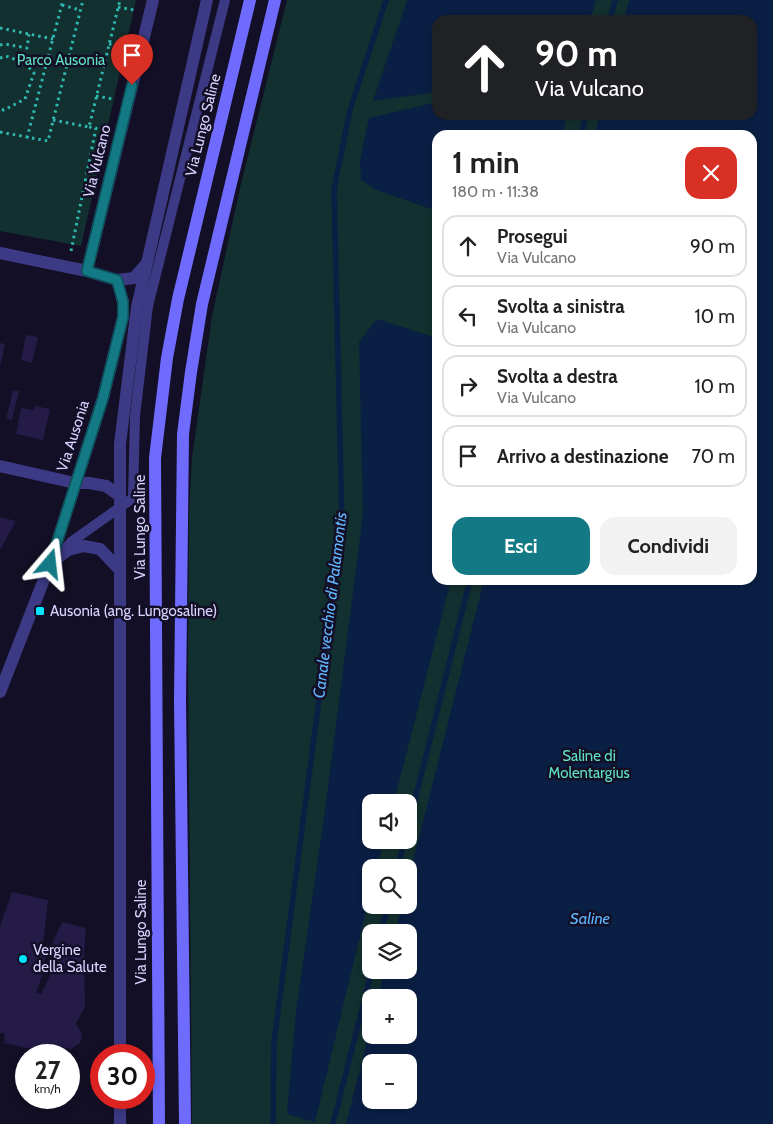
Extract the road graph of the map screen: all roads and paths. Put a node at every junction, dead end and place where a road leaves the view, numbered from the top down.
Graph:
1 (63, 0) edge
2 (83, 0) edge
3 (120, 0) edge
4 (153, 0) edge
5 (207, 0) edge
6 (225, 0) edge
7 (250, 0) edge
8 (276, 0) edge
9 (62, 5) junction
10 (80, 10) junction
11 (0, 28) edge
12 (30, 34) junction
13 (54, 39) junction
14 (0, 45) edge
15 (0, 58) edge
16 (48, 59) junction
17 (67, 63) junction
18 (0, 109) edge
19 (53, 120) junction
20 (88, 127) junction
21 (0, 132) edge
22 (27, 138) junction
23 (0, 253) edge
24 (147, 263) junction
25 (67, 267) junction
26 (87, 271) junction
27 (117, 280) junction
28 (0, 466) edge
29 (74, 483) junction
30 (120, 502) junction
31 (50, 564) junction
32 (120, 570) junction
33 (0, 692) edge
34 (120, 1044) edge
35 (120, 1109) edge
36 (120, 1124) edge
37 (159, 1124) edge
38 (185, 1124) edge

1 - 9 path
2 - 10 path
3 - 20 path
4 - 26 street, Via Vulcano
5 - 24 street, Via Lungo Saline
6 - 30 lane, Via Lungo Saline
7 - 37 main road, Via Lungo Saline
8 - 38 main road
9 - 10 path
9 - 13 path
10 - 17 path
11 - 12 path
12 - 13 path
12 - 14 path
13 - 16 path
15 - 18 path
16 - 17 path
16 - 22 path
17 - 19 path
19 - 20 path
19 - 22 path
20 - 25 path
21 - 22 path
23 - 25 street
24 - 27 street
24 - 30 street, Via Lungo Saline
25 - 26 street
26 - 27 street
27 - 29 street, Via Ausonia
28 - 29 street
29 - 30 street
29 - 31 street, Via Ausonia
30 - 31 lane, Via Lungo Saline
30 - 32 street, Via Lungo Saline
31 - 32 street
31 - 33 street, Via Ausonia
32 - 34 street, Via Lungo Saline
35 - 36 street

